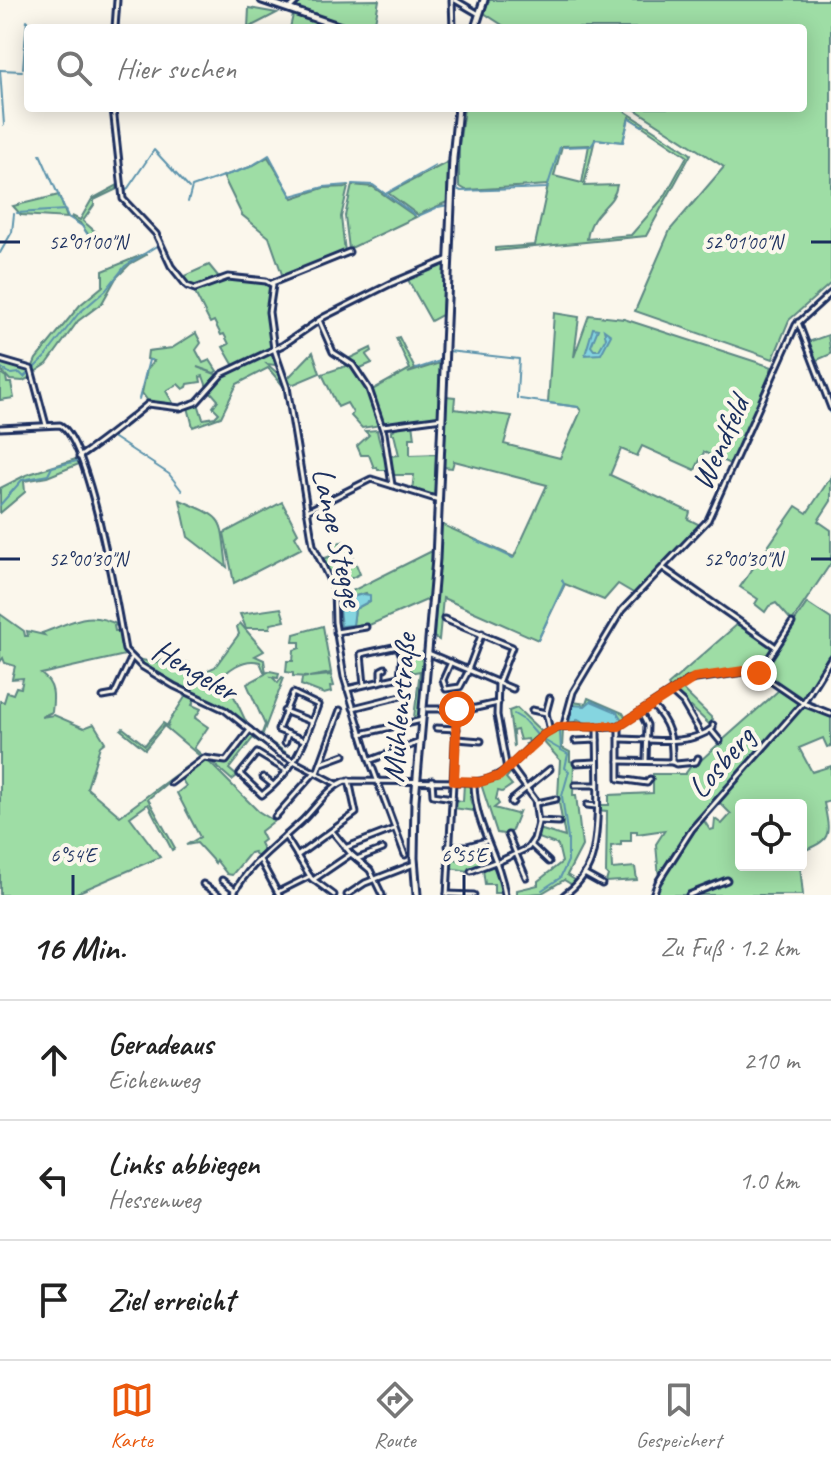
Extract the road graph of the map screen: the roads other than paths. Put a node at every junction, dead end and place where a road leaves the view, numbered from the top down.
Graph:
1 (117, 0) edge
2 (262, 0) edge
3 (298, 0) edge
4 (454, 0) edge
5 (484, 0) edge
6 (289, 9) junction
7 (479, 14) junction
8 (115, 24) edge
9 (332, 24) edge
10 (453, 24) edge
11 (476, 24) edge
12 (113, 112) edge
13 (458, 112) edge
14 (349, 252) dead end
15 (449, 259) junction
16 (272, 283) junction
17 (831, 293) edge
18 (319, 320) junction
19 (798, 322) junction
20 (274, 349) junction
21 (0, 360) edge
22 (831, 408) edge
23 (442, 418) junction
24 (46, 425) junction
25 (383, 426) junction
26 (0, 428) edge
27 (79, 457) junction
28 (392, 485) junction
29 (439, 500) junction
30 (307, 511) junction
31 (663, 568) junction
32 (444, 619) dead end
33 (792, 623) dead end
34 (366, 627) dead end
35 (336, 632) junction
36 (482, 633) junction
37 (776, 647) junction
38 (428, 653) junction
39 (831, 658) edge
40 (131, 659) junction
41 (451, 662) junction
42 (385, 668) dead end
43 (468, 670) junction
44 (759, 673) junction
45 (409, 674) dead end
46 (400, 677) junction
47 (381, 681) junction
48 (498, 683) junction
49 (364, 685) junction
50 (347, 689) junction
51 (513, 689) dead end
52 (671, 692) junction
53 (409, 694) dead end
54 (103, 697) dead end
55 (550, 698) dead end
56 (681, 700) junction
57 (498, 703) junction
58 (803, 703) junction
59 (676, 704) dead end
60 (652, 705) junction
61 (353, 708) junction
62 (427, 709) dead end
63 (340, 710) dead end
64 (467, 710) dead end
65 (532, 710) dead end
66 (284, 711) junction
67 (546, 713) junction
68 (831, 714) edge
69 (643, 717) dead end
70 (422, 720) junction
71 (311, 721) junction
72 (713, 725) dead end
73 (564, 726) junction
74 (619, 726) junction
75 (597, 727) junction
76 (436, 728) dead end
77 (457, 729) junction
78 (250, 730) junction
79 (711, 730) junction
80 (550, 731) junction
81 (288, 734) junction
82 (361, 734) junction
83 (701, 735) junction
84 (457, 739) junction
85 (620, 739) junction
86 (647, 739) junction
87 (673, 739) junction
88 (304, 740) junction
89 (597, 740) junction
90 (481, 741) dead end
91 (575, 741) dead end
92 (720, 741) dead end
93 (420, 742) junction
94 (285, 743) dead end
95 (344, 755) dead end
96 (698, 758) dead end
97 (370, 761) junction
98 (619, 761) junction
99 (646, 761) junction
100 (296, 762) junction
101 (597, 762) junction
102 (672, 762) junction
103 (322, 763) junction
104 (576, 763) dead end
105 (509, 768) junction
106 (550, 769) dead end
107 (287, 771) junction
108 (316, 773) junction
109 (263, 777) dead end
110 (650, 779) dead end
111 (349, 780) junction
112 (417, 780) junction
113 (432, 780) junction
114 (619, 780) junction
115 (377, 781) junction
116 (454, 781) junction
117 (474, 782) junction
118 (171, 783) dead end
119 (337, 784) junction
120 (273, 785) junction
121 (575, 785) dead end
122 (596, 785) junction
123 (528, 787) junction
124 (618, 789) dead end
125 (453, 798) junction
126 (556, 799) dead end
127 (512, 800) dead end
128 (537, 803) junction
129 (587, 805) dead end
130 (596, 806) junction
131 (275, 817) dead end
132 (538, 821) junction
133 (559, 822) dead end
134 (395, 828) junction
135 (332, 831) junction
136 (508, 835) dead end
137 (285, 836) junction
138 (486, 841) junction
139 (531, 845) junction
140 (448, 846) junction
141 (345, 848) junction
142 (383, 849) dead end
143 (351, 854) junction
144 (517, 854) junction
145 (405, 855) dead end
146 (297, 856) junction
147 (357, 859) junction
148 (260, 860) junction
149 (549, 862) dead end
150 (496, 863) junction
151 (414, 864) junction
152 (471, 871) dead end
153 (584, 874) junction
154 (526, 877) dead end
155 (311, 878) junction
156 (375, 879) junction
157 (222, 880) dead end
158 (727, 880) dead end
159 (203, 884) dead end
160 (602, 884) dead end
161 (234, 892) edge
162 (278, 894) edge
163 (332, 894) edge
164 (567, 894) edge
165 (219, 895) edge
166 (325, 895) edge
167 (347, 895) edge
168 (382, 895) edge
169 (417, 895) edge
170 (447, 895) edge
171 (466, 895) edge
172 (474, 895) edge
173 (498, 895) edge
174 (505, 895) edge
175 (653, 895) edge
176 (689, 895) edge

1 - 8 street
2 - 6 main road
3 - 6 street
4 - 7 street
4 - 10 street
5 - 7 main road
6 - 9 main road
7 - 11 main road
12 - 16 street
13 - 15 main road, Mühlenstraße
14 - 16 street
15 - 18 street
15 - 23 main road, Mühlenstraße
16 - 20 street, Lange Stegge
17 - 19 street, Wendfeld
18 - 20 street
18 - 25 street
19 - 22 street
19 - 31 street, Wendfeld
20 - 27 street
20 - 30 street, Lange Stegge
21 - 24 street
23 - 25 street
23 - 29 main road, Mühlenstraße
24 - 26 street
24 - 27 street, Hengeler
25 - 28 street
27 - 40 street, Hengeler
28 - 29 street
28 - 30 street
29 - 38 main road, Mühlenstraße
30 - 35 street, Lange Stegge
31 - 37 street
31 - 73 street, Wendfeld
32 - 36 street
33 - 37 street
34 - 35 street
35 - 50 street, Lange Stegge
36 - 43 street
36 - 48 street
37 - 44 street
38 - 41 street
38 - 70 main road, Mühlenstraße
39 - 58 street, Losberg
40 - 54 street
40 - 78 street, Hengeler
41 - 43 street
41 - 43 street
42 - 47 street
43 - 48 street
44 - 52 street
44 - 58 street
45 - 46 street
46 - 47 street
46 - 49 street
47 - 49 street
48 - 51 street
48 - 57 street
49 - 50 street
50 - 61 street, Lange Stegge
52 - 56 street
52 - 60 street
53 - 61 street
55 - 67 street
56 - 59 street
56 - 83 street
57 - 64 street
57 - 105 street
58 - 68 street
58 - 175 street, Losberg
60 - 74 street
60 - 87 street
61 - 82 street, Lange Stegge
62 - 77 street
63 - 103 street
65 - 67 street
66 - 71 street
66 - 71 street
66 - 81 street
67 - 80 street
69 - 86 street
70 - 82 street
70 - 93 main road, Mühlenstraße
71 - 88 street
72 - 79 street
73 - 75 street
73 - 80 street
74 - 75 street
74 - 85 street
75 - 89 street
76 - 77 street
77 - 84 street
78 - 100 street, Hengeler
78 - 118 street, Hengeler
79 - 83 street
79 - 92 street
80 - 105 street
81 - 88 street
81 - 94 street
82 - 97 street, Lange Stegge
83 - 87 street
84 - 90 street
84 - 116 street
85 - 86 street
85 - 98 street
86 - 87 street
86 - 99 street
87 - 102 street
88 - 100 street
89 - 91 street
89 - 101 street
93 - 97 street
93 - 112 main road, Mühlenstraße
95 - 103 street
96 - 102 street
97 - 115 street, Lange Stegge
98 - 99 street
98 - 114 street
99 - 102 street
100 - 107 street
100 - 108 street, Hengeler
101 - 104 street
101 - 122 street
103 - 108 street
105 - 117 street
105 - 123 street
106 - 123 street
107 - 120 street
107 - 120 street
108 - 119 street, Hengeler
108 - 131 street
109 - 120 street
110 - 114 street
111 - 115 street
111 - 119 street
111 - 135 street
112 - 113 street
112 - 115 street
112 - 151 main road, Mühlenstraße
113 - 116 street
113 - 125 street
114 - 124 street
115 - 134 street, Lange Stegge
116 - 117 street
116 - 125 street
117 - 138 street
119 - 137 street
121 - 122 street
122 - 130 street
123 - 127 street
123 - 128 street
125 - 140 street
126 - 128 street
128 - 132 street
129 - 130 street
130 - 153 street
132 - 133 street
132 - 139 street
134 - 141 street
134 - 145 street, Lange Stegge
135 - 141 street
135 - 146 street
136 - 144 street
137 - 146 street
137 - 148 street
138 - 140 street
138 - 150 street
139 - 144 street
139 - 149 street
140 - 170 street
141 - 143 street
142 - 147 street
143 - 147 street
143 - 155 street
144 - 150 street
144 - 154 street
146 - 155 street
147 - 156 street
148 - 161 street
148 - 162 street
150 - 152 street
150 - 174 street
151 - 156 street
151 - 169 main road, Mühlenstraße
153 - 160 street
153 - 164 street
155 - 162 street
155 - 163 street
156 - 167 street
156 - 168 street
157 - 161 street
158 - 176 street
159 - 165 street
163 - 166 street
170 - 171 street
171 - 172 street
173 - 174 street

